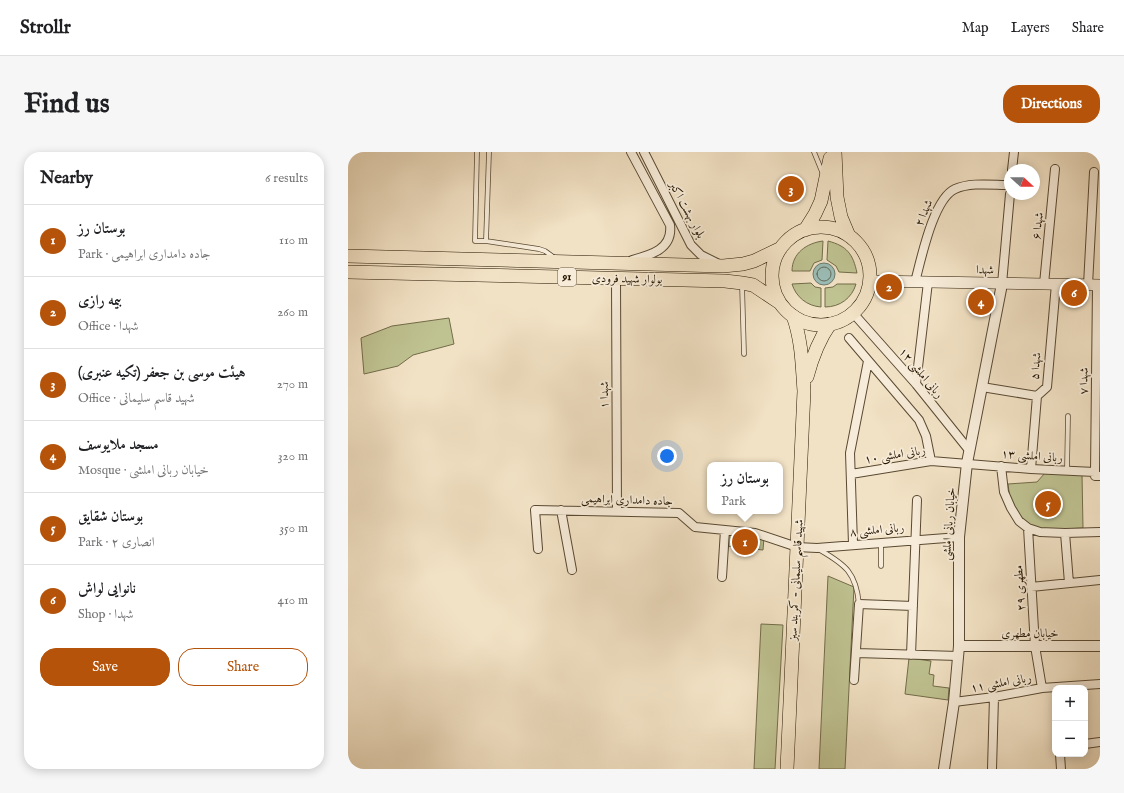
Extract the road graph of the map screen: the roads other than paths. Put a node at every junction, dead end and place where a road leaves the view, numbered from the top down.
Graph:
1 (477, 152) edge
2 (489, 152) edge
3 (632, 152) edge
4 (644, 152) edge
5 (814, 152) edge
6 (1014, 152) edge
7 (831, 154) edge
8 (1013, 164) edge
9 (1055, 169) dead end
10 (1094, 172) dead end
11 (826, 180) junction
12 (1004, 185) edge
13 (1009, 200) edge
14 (1091, 218) junction
15 (1100, 219) edge
16 (804, 230) junction
17 (849, 236) junction
18 (486, 241) junction
19 (781, 248) junction
20 (348, 256) edge
21 (558, 261) junction
22 (624, 263) junction
23 (723, 266) junction
24 (348, 272) edge
25 (616, 279) junction
26 (870, 281) junction
27 (742, 282) junction
28 (915, 282) junction
29 (928, 282) junction
30 (1002, 284) junction
31 (1044, 284) junction
32 (1056, 284) junction
33 (1095, 285) edge
34 (780, 303) junction
35 (853, 313) junction
36 (793, 316) junction
37 (830, 324) junction
38 (849, 338) dead end
39 (744, 354) dead end
40 (868, 361) junction
41 (1098, 362) edge
42 (916, 384) junction
43 (982, 387) junction
44 (804, 391) junction
45 (1037, 396) junction
46 (1098, 406) edge
47 (1068, 416) dead end
48 (969, 450) junction
49 (931, 461) junction
50 (967, 464) junction
51 (1001, 466) junction
52 (1031, 469) junction
53 (1067, 470) junction
54 (851, 474) junction
55 (1097, 475) edge
56 (917, 500) dead end
57 (561, 510) junction
58 (617, 511) junction
59 (1028, 528) junction
60 (725, 530) junction
61 (1100, 532) edge
62 (1065, 533) junction
63 (959, 536) junction
64 (916, 539) junction
65 (881, 542) junction
66 (853, 544) junction
67 (797, 547) junction
68 (817, 548) junction
69 (538, 549) dead end
70 (881, 566) dead end
71 (572, 570) dead end
72 (722, 577) dead end
73 (1100, 580) edge
74 (1069, 583) junction
75 (1032, 587) junction
76 (860, 604) junction
77 (913, 606) junction
78 (1035, 646) junction
79 (1100, 646) edge
80 (959, 651) junction
81 (856, 653) junction
82 (911, 655) junction
83 (854, 680) dead end
84 (1100, 684) edge
85 (1088, 685) edge
86 (1042, 688) junction
87 (1052, 688) edge
88 (994, 697) junction
89 (954, 702) junction
90 (1100, 742) edge
91 (1088, 744) edge
92 (1060, 757) edge
93 (787, 769) edge
94 (944, 769) edge
95 (992, 769) edge
96 (1061, 769) edge

1 - 18 lane
2 - 18 lane
3 - 22 street, بلوار بهشت اکبر
4 - 23 street, بلوار بهشت اکبر
5 - 11 lane
6 - 8 street
7 - 11 main road, 91
7 - 17 main road, 91
9 - 31 street, شهدا ۶
10 - 14 street, شهدا ۷
11 - 16 main road, 91
12 - 28 street, شهدا ۲
13 - 30 street
14 - 15 street
14 - 33 street, شهدا ۷
16 - 17 main road, 91
16 - 19 main road, 91
17 - 26 main road, 91
18 - 21 lane
19 - 23 main road, بولوار شهید فرودی / 91
19 - 34 main road, 91
20 - 21 main road, بولوار شهید فرودی / 91
21 - 22 main road, بولوار شهید فرودی / 91
22 - 23 main road, بولوار شهید فرودی / 91
24 - 25 main road, بولوار شهید فرودی / 91
25 - 27 main road, بولوار شهید فرودی / 91
25 - 58 street, شهدا ۱
26 - 28 main road, شهدا
26 - 35 main road, 91
27 - 34 main road, بولوار شهید فرودی / 91
27 - 39 lane
28 - 29 main road, شهدا
29 - 30 main road, شهدا
29 - 42 street
30 - 31 main road, شهدا
30 - 43 street, خیابان ربانی املشی
31 - 32 main road, شهدا
32 - 33 main road, شهدا
32 - 45 street, شهدا ۵
33 - 41 street, شهدا ۷
34 - 36 main road, 91
35 - 37 main road, 91
35 - 42 street, ربانی املشی ۱۲
36 - 37 main road, 91
36 - 44 main road
37 - 44 main road
38 - 40 street
40 - 49 street
40 - 54 street
41 - 46 street, شهدا ۷
42 - 48 street, ربانی املشی ۱۲
43 - 45 street
43 - 48 street, خیابان ربانی املشی
44 - 67 main road, شهید قاسم سلیمانی - کمربند سبز
45 - 52 street, شهدا ۵
46 - 55 street, شهدا ۷
47 - 53 lane
48 - 50 street, خیابان ربانی املشی
49 - 50 street, ربانی املشی ۱۰
49 - 54 street, ربانی املشی ۱۰
50 - 51 street, ربانی املشی ۱۳
50 - 63 street, خیابان ربانی املشی
51 - 52 street, ربانی املشی ۱۳
51 - 59 street
52 - 53 street, ربانی املشی ۱۳
53 - 55 street, ربانی املشی ۱۳
54 - 66 street
56 - 64 street
57 - 58 street, جاده دامداری ابراهیمی
57 - 69 street, جاده دامداری ابراهیمی
57 - 71 street
58 - 60 street, جاده دامداری ابراهیمی
59 - 62 street
59 - 75 street, مطهری ۲۹
60 - 67 street, جاده دامداری ابراهیمی
60 - 72 street
61 - 62 street
62 - 74 street
63 - 64 street, ربانی املشی ۸
63 - 80 street, خیابان ربانی املشی
64 - 65 street, ربانی املشی ۸
64 - 77 street
65 - 66 street, ربانی املشی ۸
65 - 70 lane
66 - 68 street, ربانی املشی ۸
67 - 68 street, ربانی املشی ۸
67 - 93 main road, شهید قاسم سلیمانی - کمربند سبز
68 - 76 lane
73 - 74 street
74 - 75 street
75 - 78 street, مطهری ۲۹
76 - 77 street
76 - 81 street
77 - 82 street
78 - 79 street, خیابان مطهری
78 - 80 street, خیابان مطهری
78 - 86 street, مطهری ۲۹
80 - 82 street
80 - 89 street, خیابان ربانی املشی
81 - 82 street
81 - 83 street
84 - 85 street, ربانی املشی ۱۱
86 - 87 street, ربانی املشی ۱۱
86 - 88 street, ربانی املشی ۱۱
88 - 89 street, ربانی املشی ۱۱
88 - 95 street
89 - 94 street, خیابان ربانی املشی
90 - 91 street
92 - 96 street

